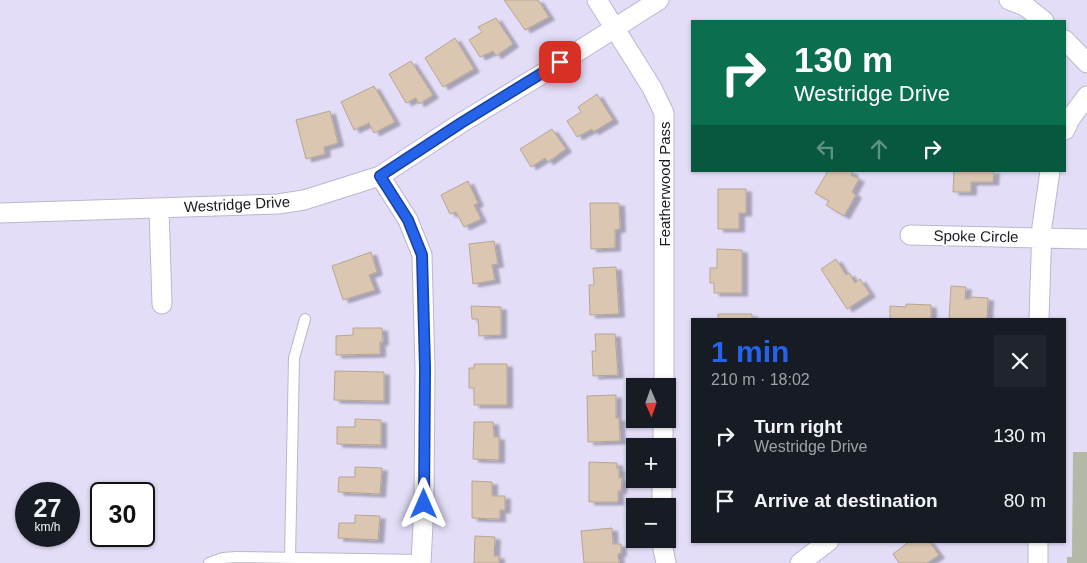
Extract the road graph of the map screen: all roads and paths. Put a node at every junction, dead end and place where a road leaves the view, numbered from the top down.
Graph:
1 (597, 0) edge
2 (659, 0) edge
3 (1009, 0) edge
4 (1043, 20) edge
5 (614, 28) junction
6 (1066, 41) edge
7 (1087, 63) edge
8 (1087, 96) edge
9 (1066, 128) edge
10 (1050, 172) edge
11 (380, 176) junction
12 (159, 208) junction
13 (0, 213) edge
14 (910, 235) dead end
15 (1041, 238) junction
16 (1087, 239) edge
17 (162, 304) dead end
18 (1039, 318) edge
19 (305, 319) dead end
20 (664, 378) edge
21 (827, 543) edge
22 (1038, 543) edge
23 (663, 548) edge
24 (290, 558) junction
25 (421, 561) edge
26 (209, 563) edge
27 (666, 563) edge
28 (800, 563) edge
29 (1038, 563) edge

1 - 5 street, Featherwood Pass
2 - 5 street, Westridge Drive
3 - 4 street
5 - 11 street, Westridge Drive
5 - 20 street, Featherwood Pass
6 - 7 street
8 - 9 street
10 - 15 street
11 - 12 street, Westridge Drive
11 - 25 street
12 - 13 street, Westridge Drive
12 - 17 street
14 - 15 street, Spoke Circle
15 - 16 street, Spoke Circle
15 - 18 street
19 - 24 lane
21 - 28 street
22 - 29 street
23 - 27 street
24 - 25 lane
24 - 26 lane

